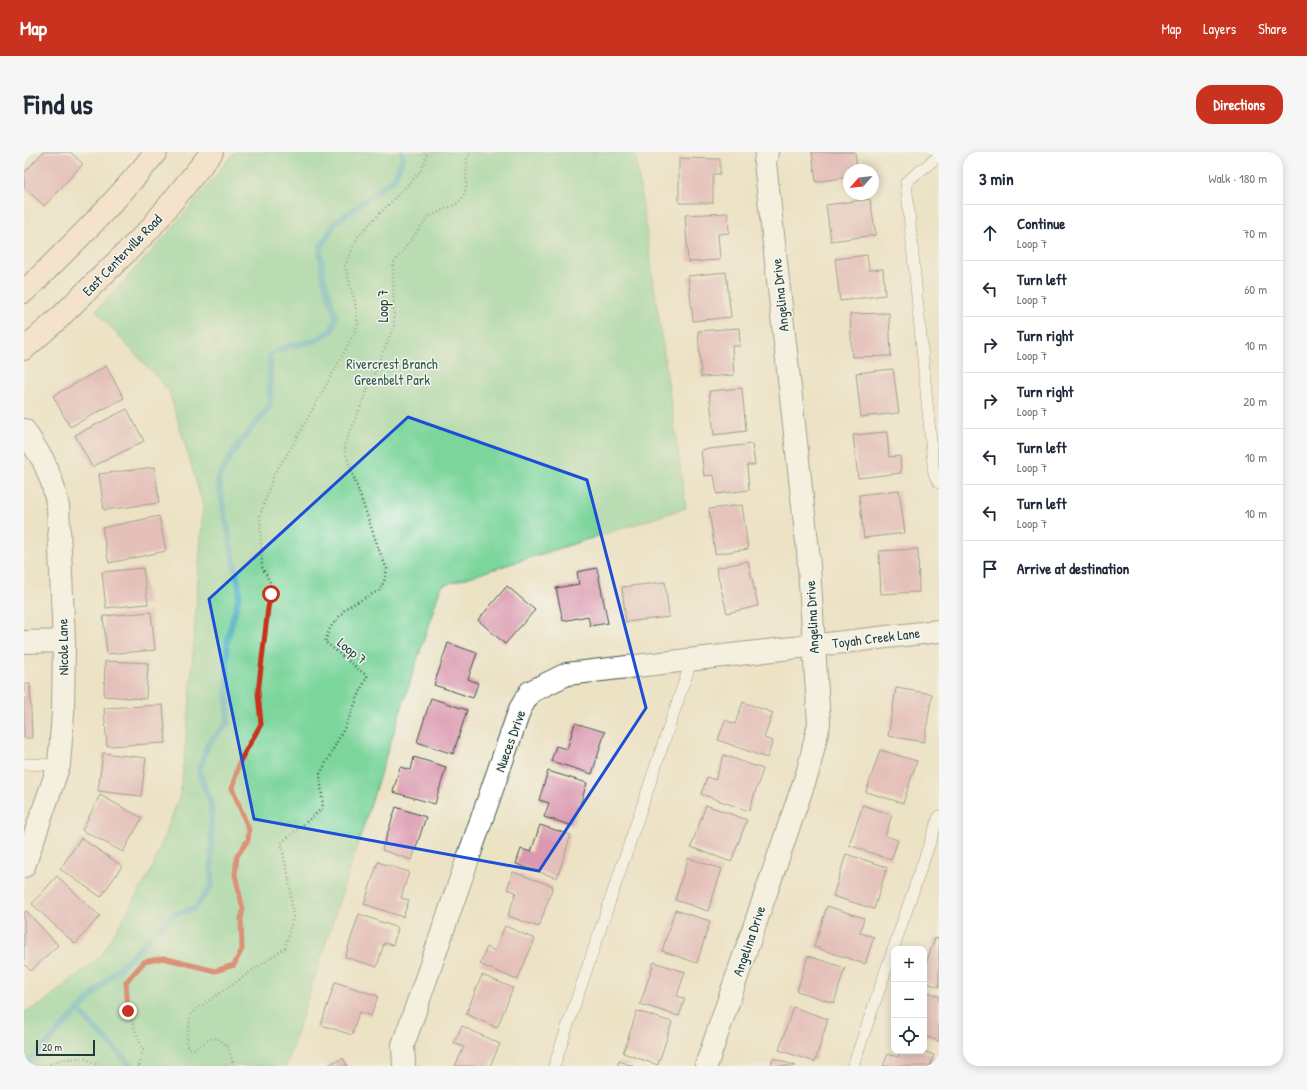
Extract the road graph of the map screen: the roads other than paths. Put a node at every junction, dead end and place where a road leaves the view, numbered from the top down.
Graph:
1 (156, 152) edge
2 (212, 152) edge
3 (767, 152) edge
4 (939, 156) edge
5 (24, 292) edge
6 (24, 350) edge
7 (24, 430) edge
8 (939, 483) edge
9 (939, 631) edge
10 (64, 641) junction
11 (24, 642) edge
12 (814, 645) junction
13 (692, 659) junction
14 (24, 764) edge
15 (59, 765) junction
16 (939, 816) edge
17 (24, 866) edge
18 (404, 1066) edge
19 (554, 1066) edge
20 (706, 1066) edge
21 (853, 1066) edge

1 - 5 main road
2 - 6 main road, East Centerville Road
3 - 12 street, Angelina Drive
4 - 8 lane
7 - 10 street, Nicole Lane
9 - 12 street, Toyah Creek Lane
10 - 11 street
10 - 15 street, Nicole Lane
12 - 13 street, Nueces Drive
12 - 20 street, Angelina Drive
13 - 18 street, Nueces Drive
13 - 19 lane
14 - 15 lane
15 - 17 street, Nicole Lane
16 - 21 lane

